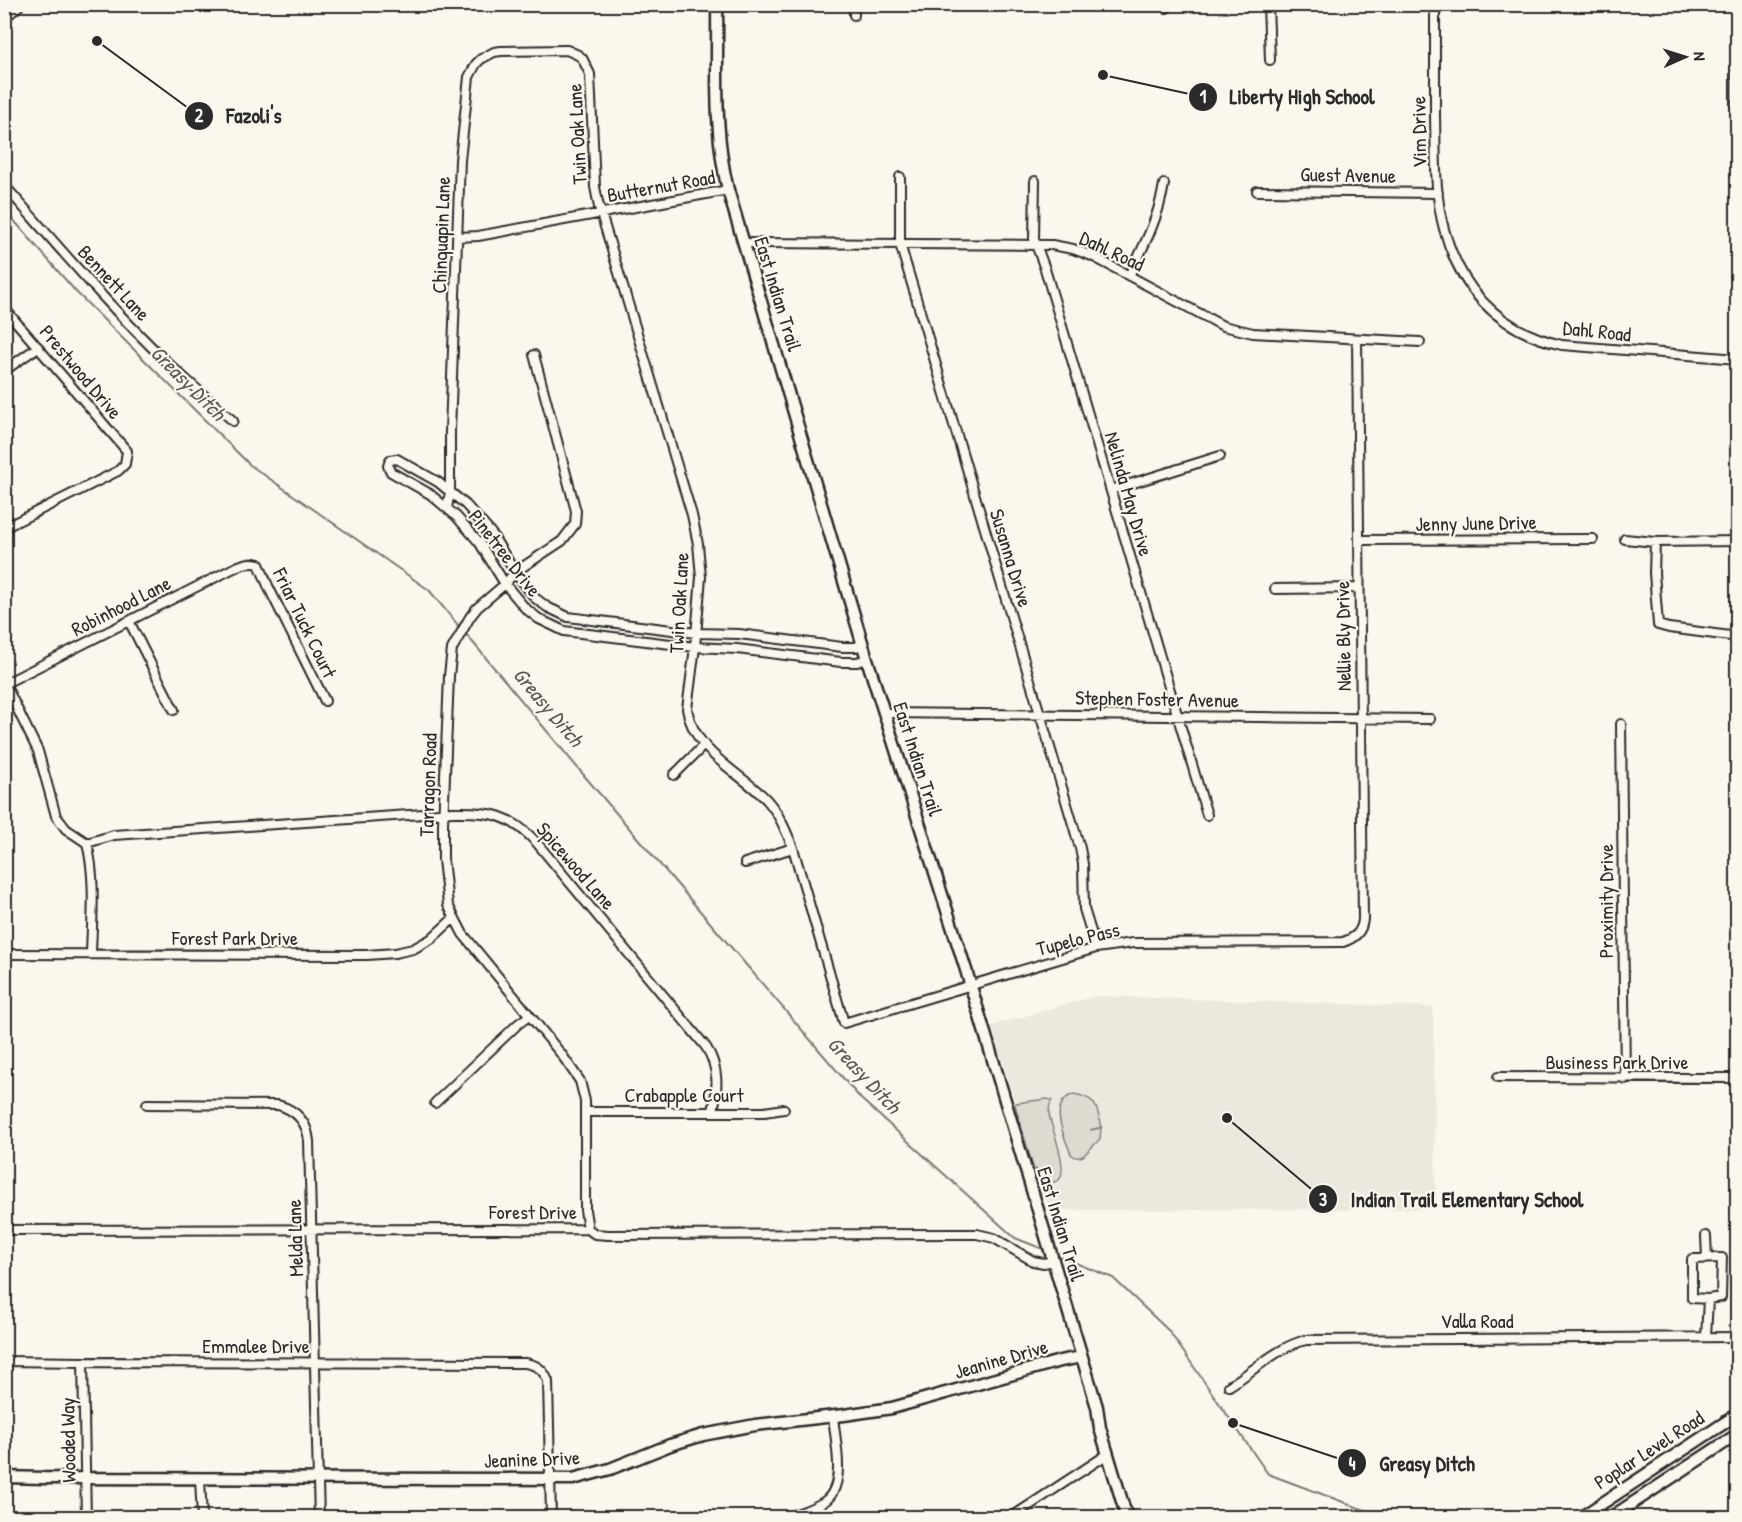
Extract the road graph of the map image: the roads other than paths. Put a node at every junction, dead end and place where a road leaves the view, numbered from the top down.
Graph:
1 (18, 4) edge
2 (717, 4) edge
3 (854, 4) edge
4 (1268, 4) edge
5 (1435, 4) edge
6 (1737, 4) edge
7 (854, 15) dead end
8 (4, 16) edge
9 (572, 52) joint
10 (1270, 60) dead end
11 (1737, 175) edge
12 (900, 177) dead end
13 (1035, 181) dead end
14 (1164, 184) dead end
15 (4, 185) edge
16 (728, 190) junction
17 (1257, 191) dead end
18 (1438, 193) junction
19 (601, 213) junction
20 (458, 237) junction
21 (744, 243) junction
22 (900, 244) junction
23 (1036, 246) junction
24 (1454, 257) joint
25 (1129, 276) junction
26 (4, 308) edge
27 (1357, 339) junction
28 (1420, 342) dead end
29 (38, 347) junction
30 (534, 355) dead end
31 (1737, 359) edge
32 (4, 371) edge
33 (232, 421) dead end
34 (1220, 456) dead end
35 (1111, 490) junction
36 (450, 492) junction
37 (447, 508) junction
38 (4, 528) edge
39 (1593, 539) dead end
40 (1625, 539) dead end
41 (1360, 540) junction
42 (1737, 541) edge
43 (1655, 542) junction
44 (254, 563) joint
45 (515, 572) junction
46 (506, 584) junction
47 (1359, 588) junction
48 (1275, 589) dead end
49 (129, 621) junction
50 (696, 633) junction
51 (1737, 637) edge
52 (863, 645) junction
53 (695, 647) junction
54 (867, 659) junction
55 (5, 684) edge
56 (325, 701) dead end
57 (174, 710) dead end
58 (884, 713) junction
59 (1040, 714) junction
60 (1178, 716) junction
61 (1361, 718) junction
62 (1430, 719) dead end
63 (1621, 724) dead end
64 (704, 745) junction
65 (674, 775) dead end
66 (443, 813) junction
67 (1207, 815) dead end
68 (87, 843) junction
69 (793, 848) junction
70 (745, 862) dead end
71 (454, 918) junction
72 (1360, 931) joint
73 (1096, 948) junction
74 (4, 954) edge
75 (91, 954) junction
76 (970, 986) junction
77 (529, 1016) junction
78 (844, 1023) joint
79 (1498, 1077) dead end
80 (1737, 1078) edge
81 (1625, 1079) junction
82 (435, 1103) dead end
83 (147, 1104) dead end
84 (784, 1109) dead end
85 (713, 1111) junction
86 (585, 1112) junction
87 (311, 1229) junction
88 (588, 1229) junction
89 (4, 1230) edge
90 (1706, 1236) dead end
91 (1707, 1258) junction
92 (1053, 1261) junction
93 (1708, 1299) junction
94 (1706, 1337) junction
95 (1737, 1337) edge
96 (1082, 1357) junction
97 (4, 1361) edge
98 (83, 1362) junction
99 (315, 1363) junction
100 (1229, 1386) dead end
101 (1737, 1413) edge
102 (833, 1416) junction
103 (1737, 1434) edge
104 (1108, 1454) junction
105 (4, 1477) edge
106 (86, 1478) junction
107 (200, 1479) junction
108 (318, 1479) junction
109 (550, 1479) junction
110 (86, 1518) edge
111 (202, 1518) edge
112 (319, 1518) edge
113 (551, 1518) edge
114 (786, 1518) edge
115 (1010, 1518) edge
116 (1127, 1518) edge
117 (1580, 1518) edge
118 (1610, 1518) edge

1 - 8 main road
2 - 16 main road, East Indian Trail
3 - 7 street
4 - 10 street
5 - 18 street, Vim Drive
6 - 11 street
9 - 19 street, Twin Oak Lane
9 - 20 street, Chinquapin Lane
12 - 22 street, Susanna Drive
13 - 23 street, Nelinda May Drive
14 - 25 street
15 - 33 street, Bennett Lane
16 - 19 street, Butternut Road
16 - 21 main road, East Indian Trail
17 - 18 street, Guest Avenue
18 - 24 street, Vim Drive
19 - 20 street, Butternut Road
19 - 50 street, Twin Oak Lane
20 - 36 street, Chinquapin Lane
21 - 22 street, Dahl Road
21 - 52 main road, East Indian Trail
22 - 23 street, Dahl Road
22 - 59 street, Susanna Drive
23 - 25 street, Dahl Road
23 - 35 street, Nelinda May Drive
24 - 31 street, Dahl Road
25 - 27 street, Dahl Road
26 - 29 street, Prestwood Drive
27 - 28 street, Dahl Road
27 - 41 street, Nellie Bly Drive
29 - 32 street
29 - 38 street, Prestwood Drive
30 - 45 street, Tarragon Road
34 - 35 street
35 - 60 street, Nelinda May Drive
36 - 37 street, Chinquapin Lane
36 - 37 street, Pinetree Drive
36 - 45 street, Pinetree Drive
37 - 46 street, Pinetree Drive
39 - 41 street, Jenny June Drive
40 - 43 street
41 - 47 street, Nellie Bly Drive
42 - 43 street
43 - 51 street
44 - 49 street, Robinhood Lane
44 - 56 street, Friar Tuck Court
45 - 46 street, Tarragon Road
45 - 50 street, Pinetree Drive
46 - 53 street, Pinetree Drive
46 - 66 street, Tarragon Road
47 - 48 street
47 - 61 street, Nellie Bly Drive
49 - 55 street, Robinhood Lane
49 - 57 street
50 - 52 street, Pinetree Drive
50 - 53 street, Twin Oak Lane
52 - 54 main road, East Indian Trail
53 - 54 street, Pinetree Drive
53 - 64 street, Twin Oak Lane
54 - 58 main road, East Indian Trail
55 - 68 street
58 - 59 street, Stephen Foster Avenue
58 - 76 main road, East Indian Trail
59 - 60 street, Stephen Foster Avenue
59 - 73 street, Susanna Drive
60 - 61 street, Stephen Foster Avenue
60 - 67 street, Nelinda May Drive
61 - 62 street, Stephen Foster Avenue
61 - 72 street, Nellie Bly Drive
63 - 81 street, Proximity Drive
64 - 65 street
64 - 69 street, Twin Oak Lane
66 - 68 street, Spicewood Lane
66 - 71 street, Tarragon Road
66 - 85 street, Spicewood Lane
68 - 75 street
69 - 70 street
69 - 78 street, Twin Oak Lane
71 - 75 street, Forest Park Drive
71 - 77 street, Tarragon Road
72 - 73 street, Tupelo Pass
73 - 76 street, Tupelo Pass
74 - 75 street, Forest Park Drive
76 - 78 street, Tupelo Pass
76 - 92 main road, East Indian Trail
77 - 82 street
77 - 86 street, Tarragon Road
79 - 81 street, Business Park Drive
80 - 81 street, Business Park Drive
83 - 87 street, Melda Lane
84 - 85 street, Crabapple Court
85 - 86 street, Crabapple Court
86 - 88 street, Tarragon Road
87 - 88 street, Forest Drive
87 - 89 street, Forest Drive
87 - 99 street, Melda Lane
88 - 92 street, Forest Drive
90 - 91 street
91 - 93 street
91 - 93 street
92 - 96 main road, East Indian Trail
93 - 94 street
94 - 95 street, Valla Road
94 - 100 street, Valla Road
96 - 102 main road, Jeanine Drive
96 - 104 main road, East Indian Trail
97 - 98 street, Emmalee Drive
98 - 99 street, Emmalee Drive
98 - 106 street, Wooded Way
99 - 108 street, Melda Lane
99 - 109 street, Emmalee Drive
101 - 117 main road, Poplar Level Road
102 - 109 main road, Jeanine Drive
102 - 114 street
103 - 118 main road, Poplar Level Road
104 - 115 street
104 - 116 main road, East Indian Trail
105 - 106 main road, Jeanine Drive
106 - 107 main road, Jeanine Drive
106 - 110 street, Wooded Way
107 - 108 main road, Jeanine Drive
107 - 111 street
108 - 109 main road, Jeanine Drive
108 - 112 street, Melda Lane
109 - 113 street, Emmalee Drive

